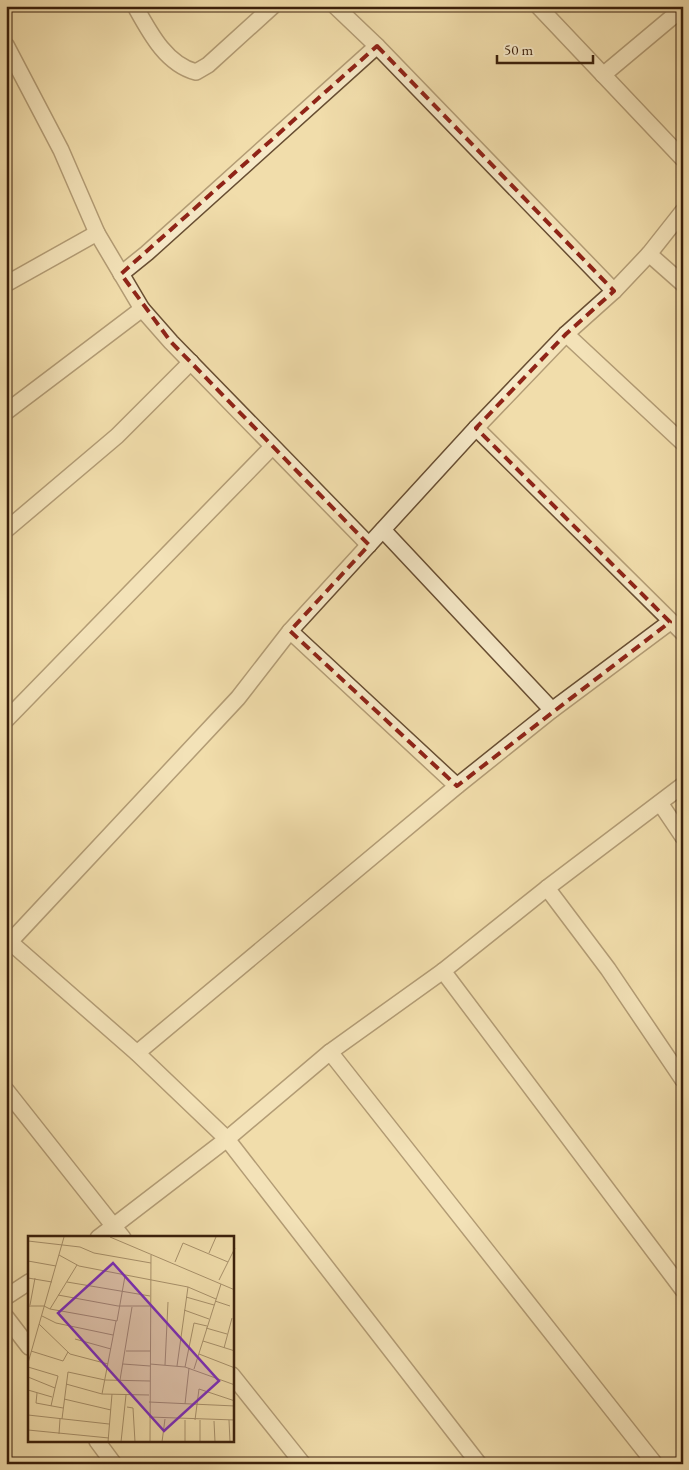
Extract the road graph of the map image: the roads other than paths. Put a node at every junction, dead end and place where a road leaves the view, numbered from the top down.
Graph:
1 (136, 6) edge
2 (272, 6) edge
3 (335, 6) edge
4 (538, 6) edge
5 (683, 8) edge
6 (6, 45) edge
7 (377, 46) junction
8 (603, 75) junction
9 (683, 159) edge
10 (683, 211) edge
11 (97, 233) junction
12 (649, 254) junction
13 (121, 274) junction
14 (6, 284) edge
15 (683, 284) edge
16 (614, 292) junction
17 (142, 309) junction
18 (566, 334) junction
19 (191, 362) junction
20 (6, 412) edge
21 (476, 428) junction
22 (683, 443) edge
23 (272, 447) junction
24 (6, 530) edge
25 (382, 530) junction
26 (369, 545) junction
27 (670, 622) junction
28 (290, 631) junction
29 (683, 633) edge
30 (552, 710) junction
31 (6, 720) edge
32 (683, 785) edge
33 (457, 786) junction
34 (660, 803) junction
35 (683, 837) edge
36 (547, 888) junction
37 (8, 944) edge
38 (443, 971) junction
39 (330, 1052) junction
40 (137, 1053) junction
41 (683, 1080) edge
42 (6, 1090) edge
43 (228, 1139) junction
44 (119, 1232) edge
45 (105, 1236) edge
46 (28, 1283) edge
47 (683, 1290) edge
48 (6, 1297) edge
49 (6, 1317) edge
50 (28, 1346) edge
51 (234, 1378) edge
52 (99, 1442) edge
53 (114, 1464) edge
54 (303, 1464) edge
55 (479, 1464) edge
56 (655, 1464) edge

1 - 2 street
3 - 7 street
4 - 8 street
5 - 8 street
6 - 11 street
7 - 13 street
7 - 16 street
8 - 9 street
10 - 12 street
11 - 13 street
11 - 14 street
12 - 15 street
12 - 16 street
13 - 17 street
16 - 18 street
17 - 19 street
17 - 20 street
18 - 21 street
18 - 22 street
19 - 23 street
19 - 24 street
21 - 25 street
21 - 27 street
23 - 26 street
23 - 31 street
25 - 26 street
25 - 30 street
26 - 28 street
27 - 29 street
27 - 30 street
28 - 33 street
28 - 37 street
30 - 33 street
32 - 34 street
33 - 40 street
34 - 35 street
34 - 36 street
36 - 38 street
36 - 41 street
37 - 40 street
38 - 39 street
38 - 47 street
39 - 43 street
39 - 56 street
40 - 43 street
42 - 44 street
43 - 44 street
43 - 55 street
44 - 45 street
46 - 48 street
49 - 50 street
51 - 54 street
52 - 53 street

